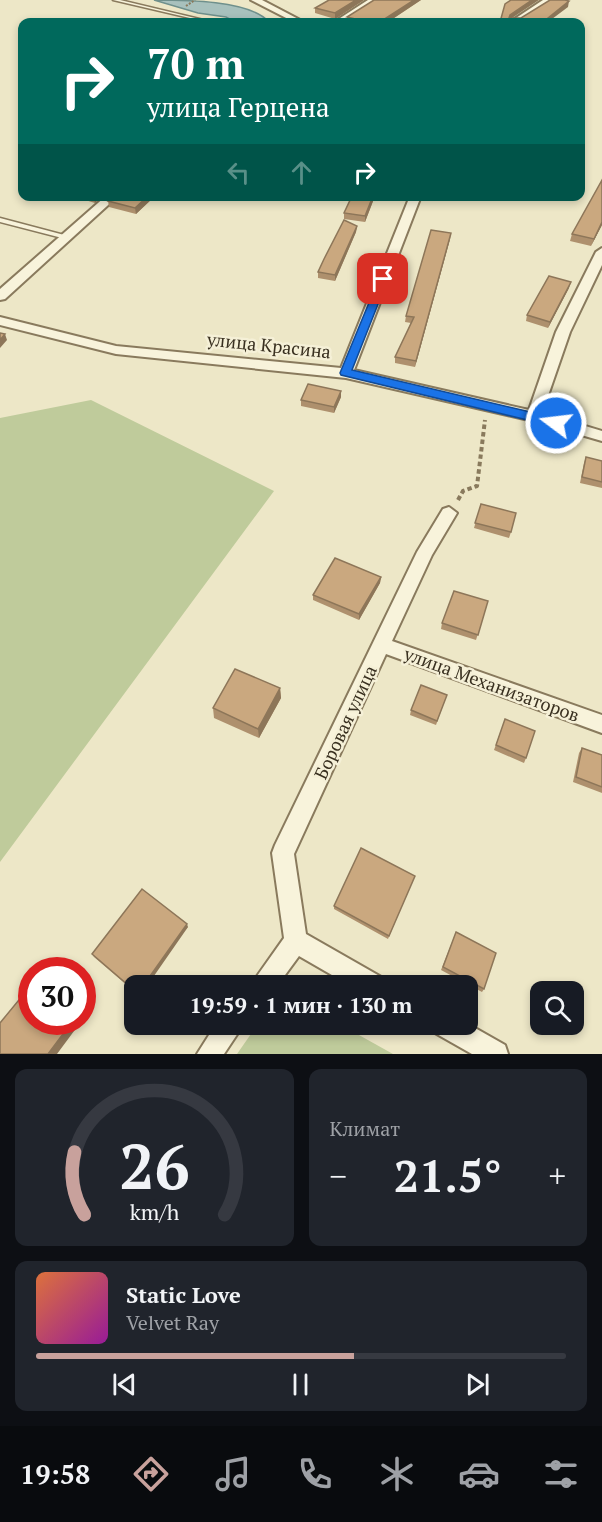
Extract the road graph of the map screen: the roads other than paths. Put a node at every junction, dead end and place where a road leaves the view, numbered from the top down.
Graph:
1 (115, 0) edge
2 (255, 0) edge
3 (374, 0) edge
4 (549, 0) edge
5 (193, 18) edge
6 (292, 18) edge
7 (345, 18) edge
8 (520, 18) edge
9 (107, 201) edge
10 (414, 201) edge
11 (0, 220) edge
12 (66, 237) junction
13 (602, 252) edge
14 (0, 296) edge
15 (0, 321) edge
16 (346, 373) junction
17 (534, 416) junction
18 (602, 436) edge
19 (449, 513) road end
20 (382, 645) junction
21 (602, 724) edge
22 (296, 941) junction
23 (270, 975) edge
24 (356, 975) edge
25 (224, 1035) edge
26 (463, 1035) edge
27 (209, 1054) edge
28 (495, 1054) edge

1 - 5 lane
2 - 6 street
3 - 7 street
4 - 8 street
9 - 12 street
10 - 16 street
11 - 12 lane
12 - 14 street
13 - 17 street
15 - 16 street, улица Красина
16 - 17 street, улица Красина
17 - 18 street, улица Красина
19 - 20 street, Боровая улица
20 - 21 street, улица Механизаторов
20 - 22 street, Боровая улица
22 - 23 street
22 - 24 street
25 - 27 street
26 - 28 street

